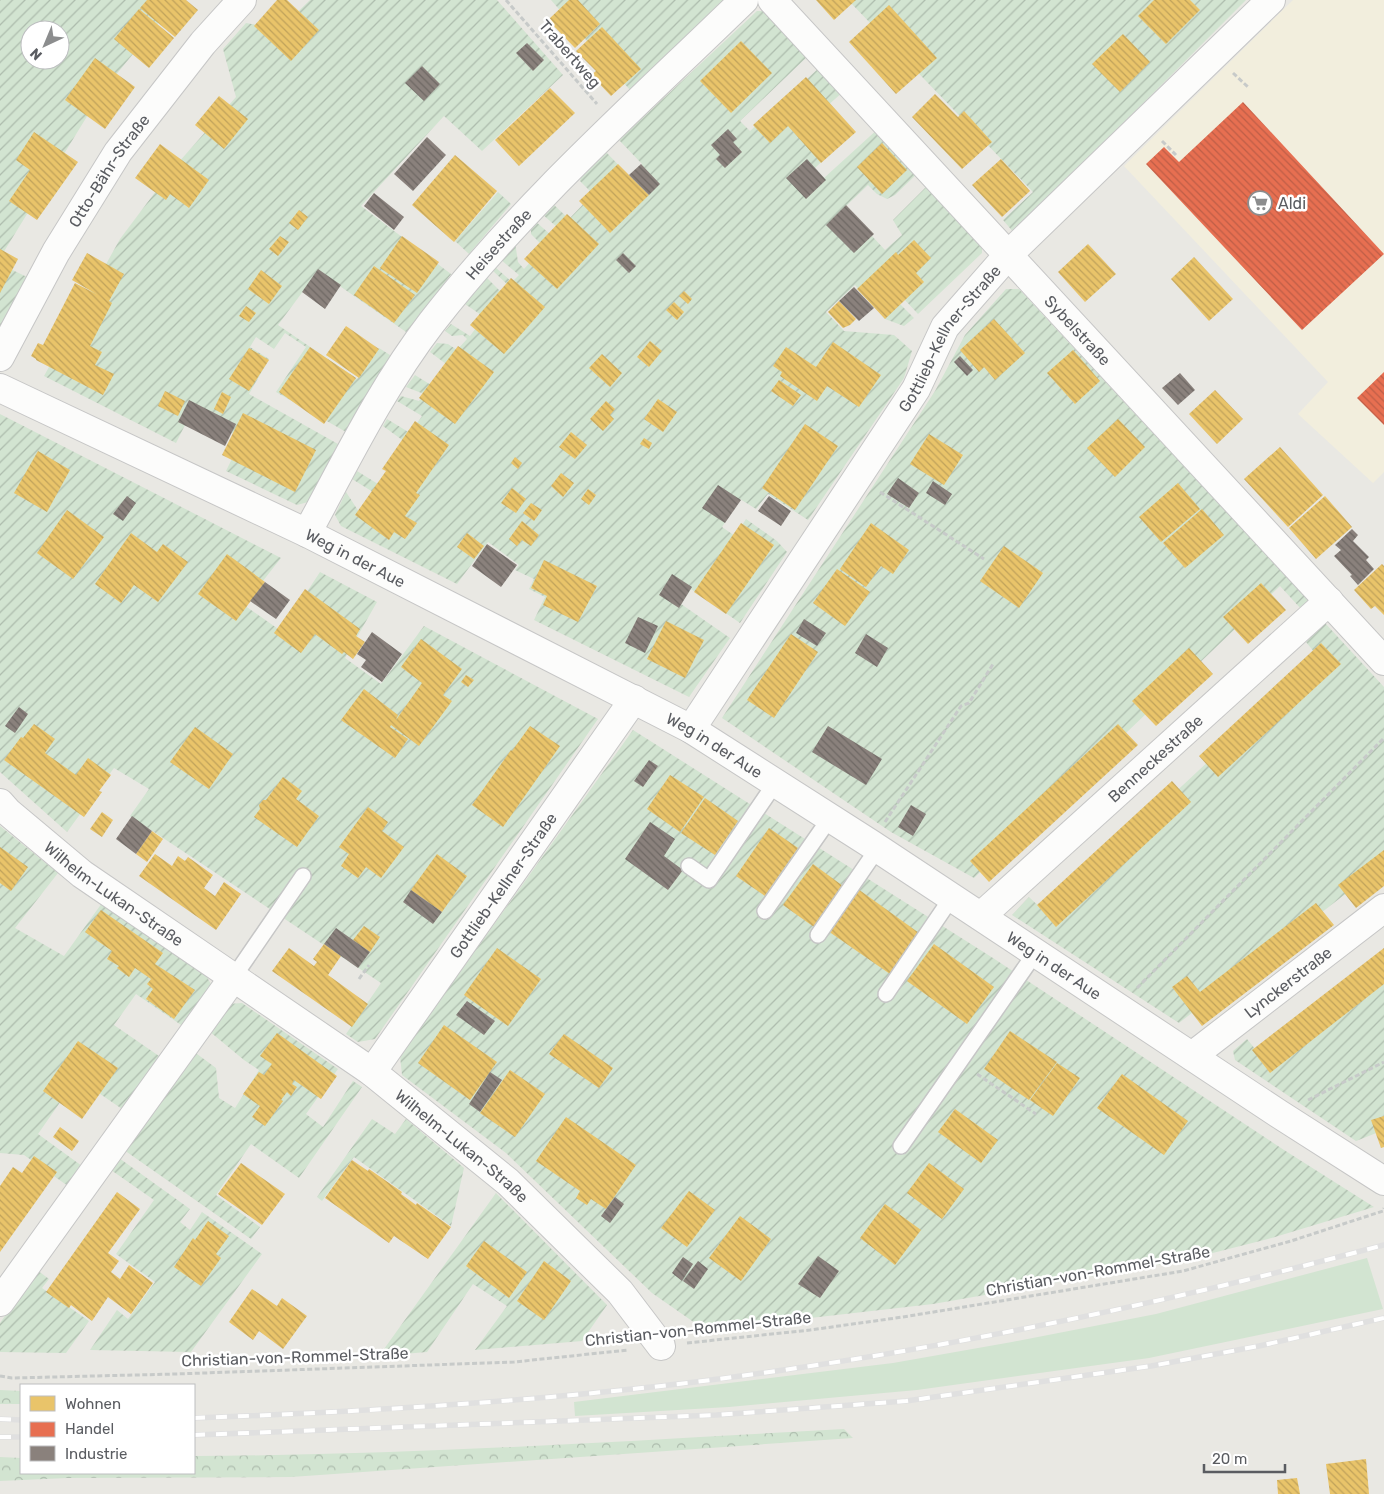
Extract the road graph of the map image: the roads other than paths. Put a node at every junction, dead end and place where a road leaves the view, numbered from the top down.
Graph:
1 (242, 0) edge
2 (744, 0) edge
3 (772, 0) edge
4 (1271, 0) edge
5 (1009, 254) junction
6 (0, 357) edge
7 (0, 388) edge
8 (307, 533) junction
9 (1329, 601) junction
10 (1384, 661) edge
11 (634, 699) junction
12 (691, 729) junction
13 (776, 782) junction
14 (0, 803) edge
15 (830, 818) junction
16 (875, 846) junction
17 (689, 866) dead end
18 (303, 876) dead end
19 (952, 897) junction
20 (1384, 908) edge
21 (765, 911) dead end
22 (981, 916) junction
23 (818, 936) dead end
24 (1036, 952) junction
25 (234, 978) junction
26 (886, 994) dead end
27 (1192, 1056) junction
28 (372, 1072) junction
29 (901, 1146) dead end
30 (1384, 1181) edge
31 (0, 1302) edge
32 (661, 1346) road end

1 - 6 street, Otto-Bähr-Straße
2 - 8 street, Heisestraße
3 - 5 street, Sybelstraße
4 - 5 street, Gottlieb-Kellner-Straße
5 - 9 street, Sybelstraße
5 - 12 street, Gottlieb-Kellner-Straße
7 - 8 street, Weg in der Aue
8 - 11 street, Weg in der Aue
9 - 10 street, Sybelstraße
9 - 22 street, Benneckestraße
11 - 12 street, Weg in der Aue
11 - 28 street, Gottlieb-Kellner-Straße
12 - 13 street, Weg in der Aue
13 - 15 street, Weg in der Aue
13 - 17 lane
14 - 25 street, Wilhelm-Lukan-Straße
15 - 16 street, Weg in der Aue
15 - 21 lane
16 - 19 street, Weg in der Aue
16 - 23 lane
18 - 25 lane
19 - 22 street, Weg in der Aue
19 - 26 lane
20 - 27 street, Lynckerstraße
22 - 24 street, Weg in der Aue
24 - 27 street, Weg in der Aue
24 - 29 lane
25 - 28 street, Wilhelm-Lukan-Straße
25 - 31 street
27 - 30 street, Weg in der Aue
28 - 32 street, Wilhelm-Lukan-Straße

